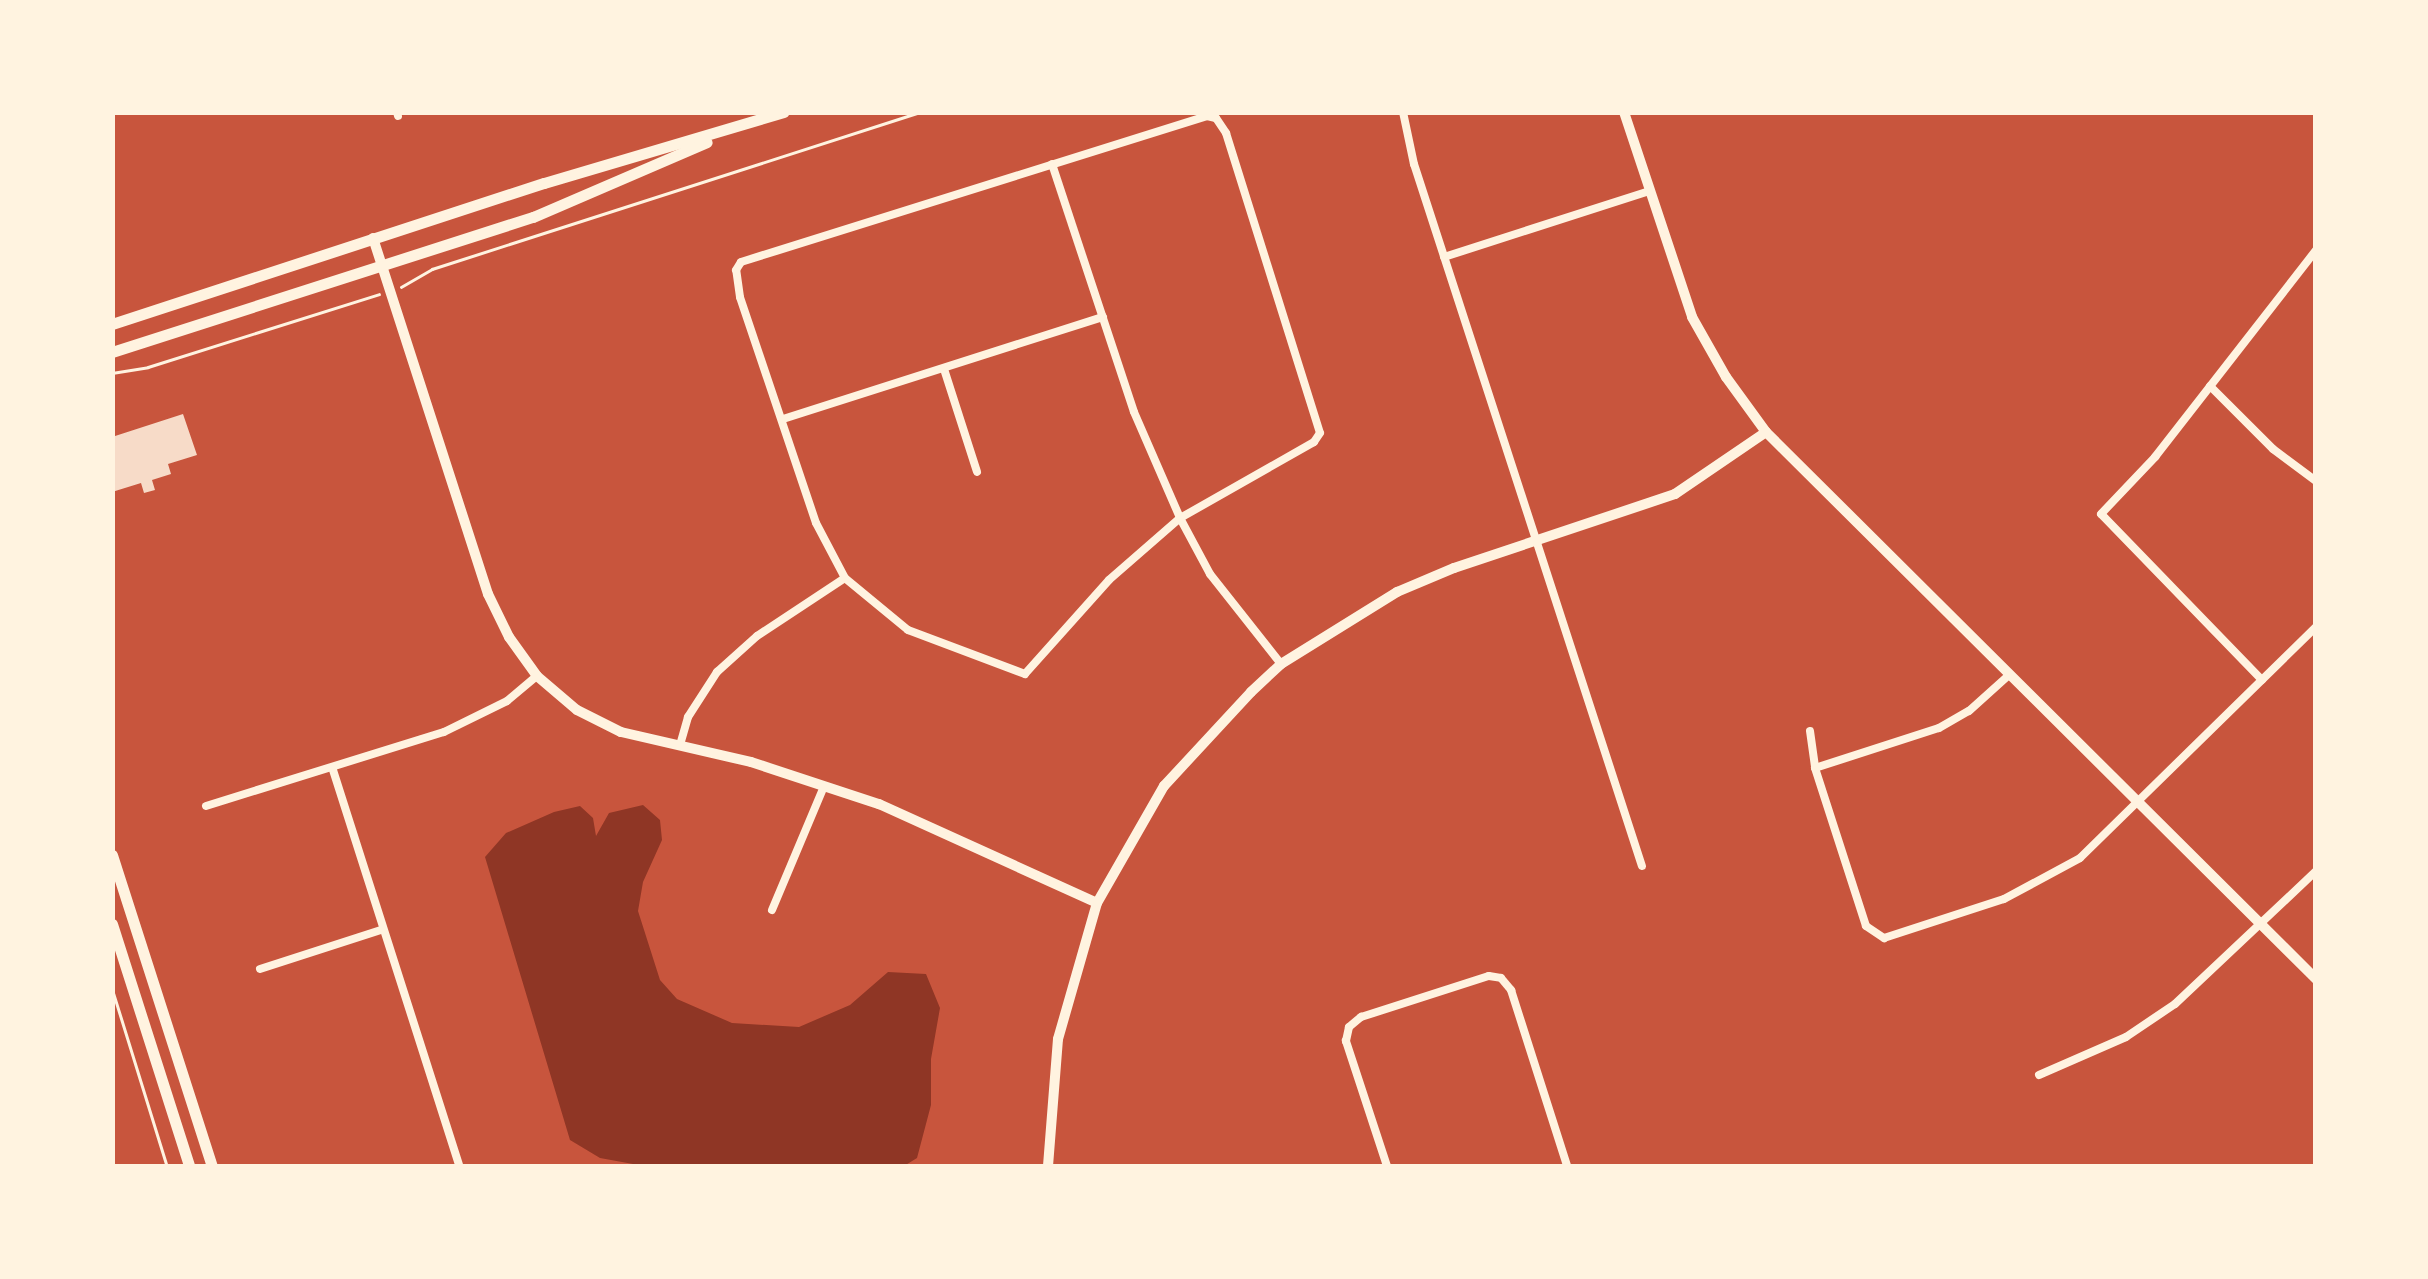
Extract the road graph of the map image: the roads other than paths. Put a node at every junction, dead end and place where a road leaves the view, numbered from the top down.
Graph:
1 (784, 112) edge
2 (1403, 112) edge
3 (1624, 112) edge
4 (738, 128) junction
5 (1052, 164) junction
6 (1649, 191) junction
7 (373, 238) junction
8 (2316, 250) edge
9 (1444, 257) junction
10 (381, 264) junction
11 (1103, 318) junction
12 (112, 324) edge
13 (112, 352) edge
14 (944, 369) junction
15 (2210, 386) junction
16 (783, 419) junction
17 (1766, 432) junction
18 (977, 472) dead end
19 (2316, 481) edge
20 (1180, 518) junction
21 (1538, 541) junction
22 (844, 578) junction
23 (2316, 627) edge
24 (1281, 664) junction
25 (2009, 675) junction
26 (537, 676) junction
27 (2262, 680) junction
28 (1810, 731) dead end
29 (680, 745) junction
30 (1815, 768) junction
31 (332, 770) junction
32 (824, 786) junction
33 (2139, 804) junction
34 (206, 806) dead end
35 (112, 856) edge
36 (1642, 866) dead end
37 (2316, 871) edge
38 (1098, 903) junction
39 (772, 910) dead end
40 (112, 924) edge
41 (2261, 925) junction
42 (381, 930) junction
43 (260, 969) dead end
44 (2316, 980) edge
45 (2038, 1075) dead end
46 (189, 1166) edge
47 (212, 1166) edge
48 (459, 1166) edge
49 (1048, 1166) edge
50 (1387, 1166) edge
51 (1567, 1166) edge

1 - 4 main road
2 - 9 street
3 - 6 street
4 - 7 main road
4 - 10 main road
5 - 11 street
5 - 16 street
5 - 20 street
6 - 9 street
6 - 17 street
7 - 10 street
7 - 12 main road
8 - 15 street
9 - 21 street
10 - 13 main road
10 - 26 street
11 - 14 street
11 - 20 street
14 - 16 street
14 - 18 street
15 - 19 street
15 - 27 street
16 - 22 street
17 - 21 street
17 - 25 street
20 - 22 street
20 - 24 street
21 - 24 street
21 - 36 street
22 - 29 street
23 - 27 street
24 - 38 street
25 - 30 street
25 - 33 street
26 - 29 street
26 - 31 street
27 - 33 street
28 - 30 street
29 - 32 street
30 - 33 street
31 - 34 street
31 - 42 street
32 - 38 street
32 - 39 street
33 - 41 street
35 - 47 main road
37 - 41 street
38 - 49 street
40 - 46 main road
41 - 44 street
41 - 45 street
42 - 43 street
42 - 48 street
50 - 51 street

